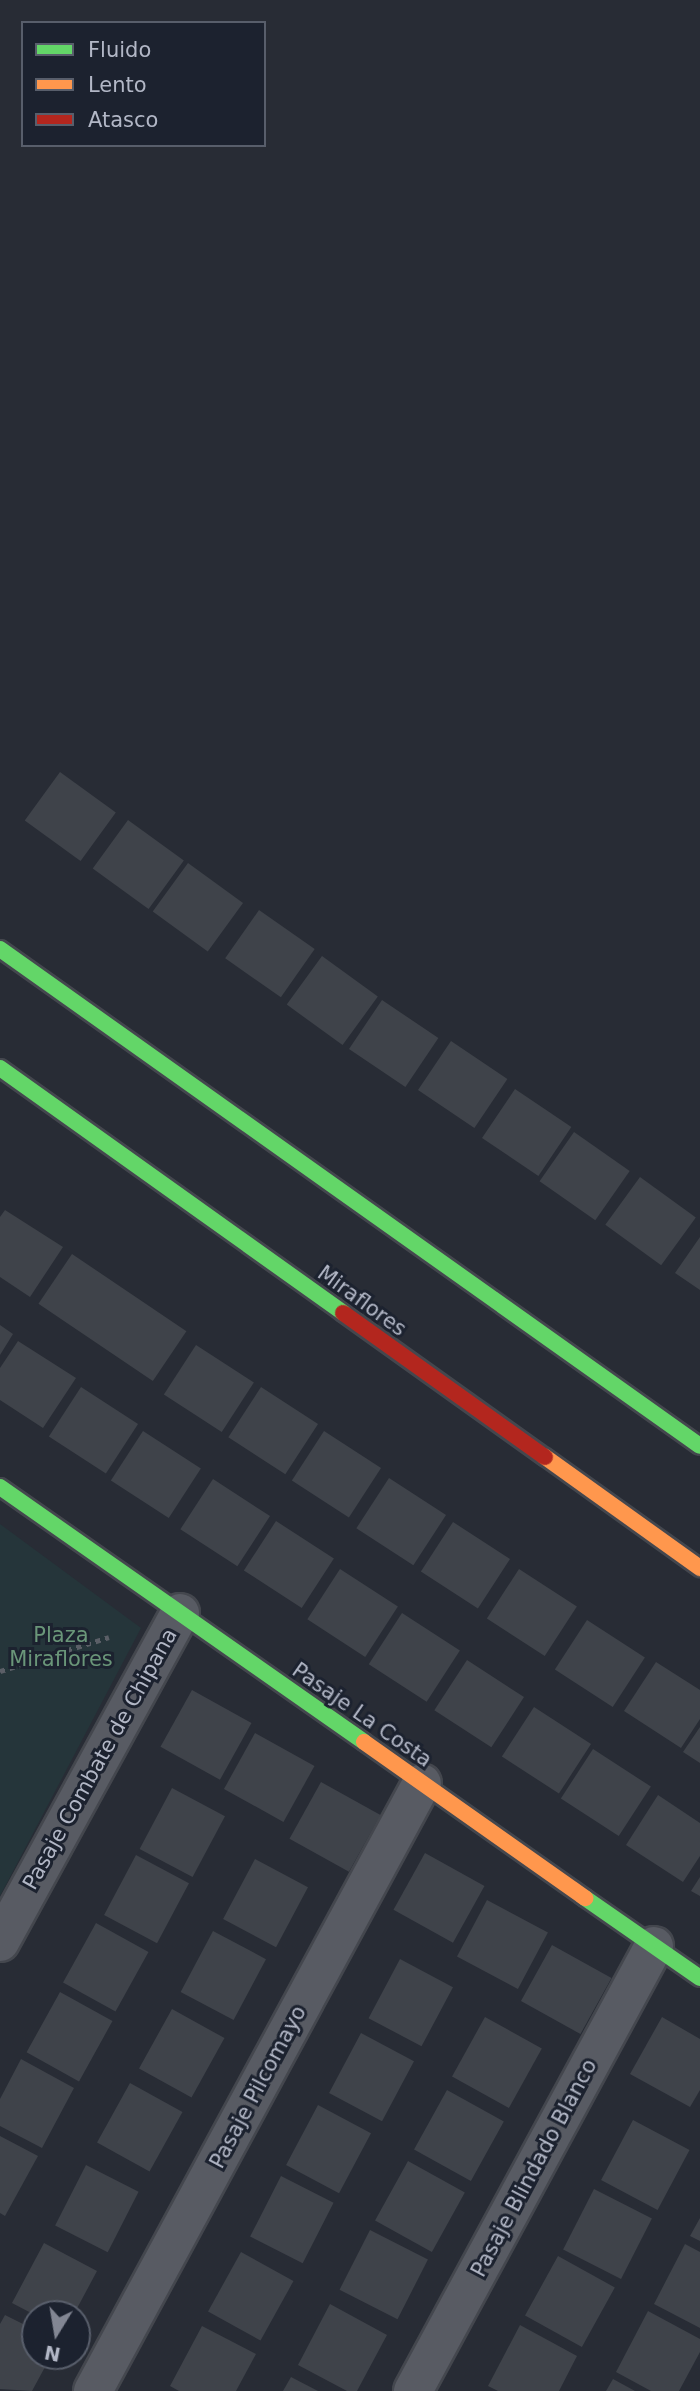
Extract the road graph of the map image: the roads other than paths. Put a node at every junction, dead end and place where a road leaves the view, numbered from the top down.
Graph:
1 (0, 949) edge
2 (0, 1068) edge
3 (700, 1446) edge
4 (0, 1487) edge
5 (700, 1568) edge
6 (180, 1613) junction
7 (422, 1783) junction
8 (0, 1942) edge
9 (654, 1946) junction
10 (700, 1978) edge
11 (93, 2391) edge
12 (413, 2391) edge

1 - 3 main road
2 - 5 main road, Miraflores
4 - 6 main road, Pasaje La Costa
6 - 7 main road, Pasaje La Costa
6 - 8 street, Pasaje Combate de Chipana
7 - 9 main road, Pasaje La Costa
7 - 11 street, Pasaje Pilcomayo
9 - 10 main road, Pasaje La Costa
9 - 12 street, Pasaje Blindado Blanco

